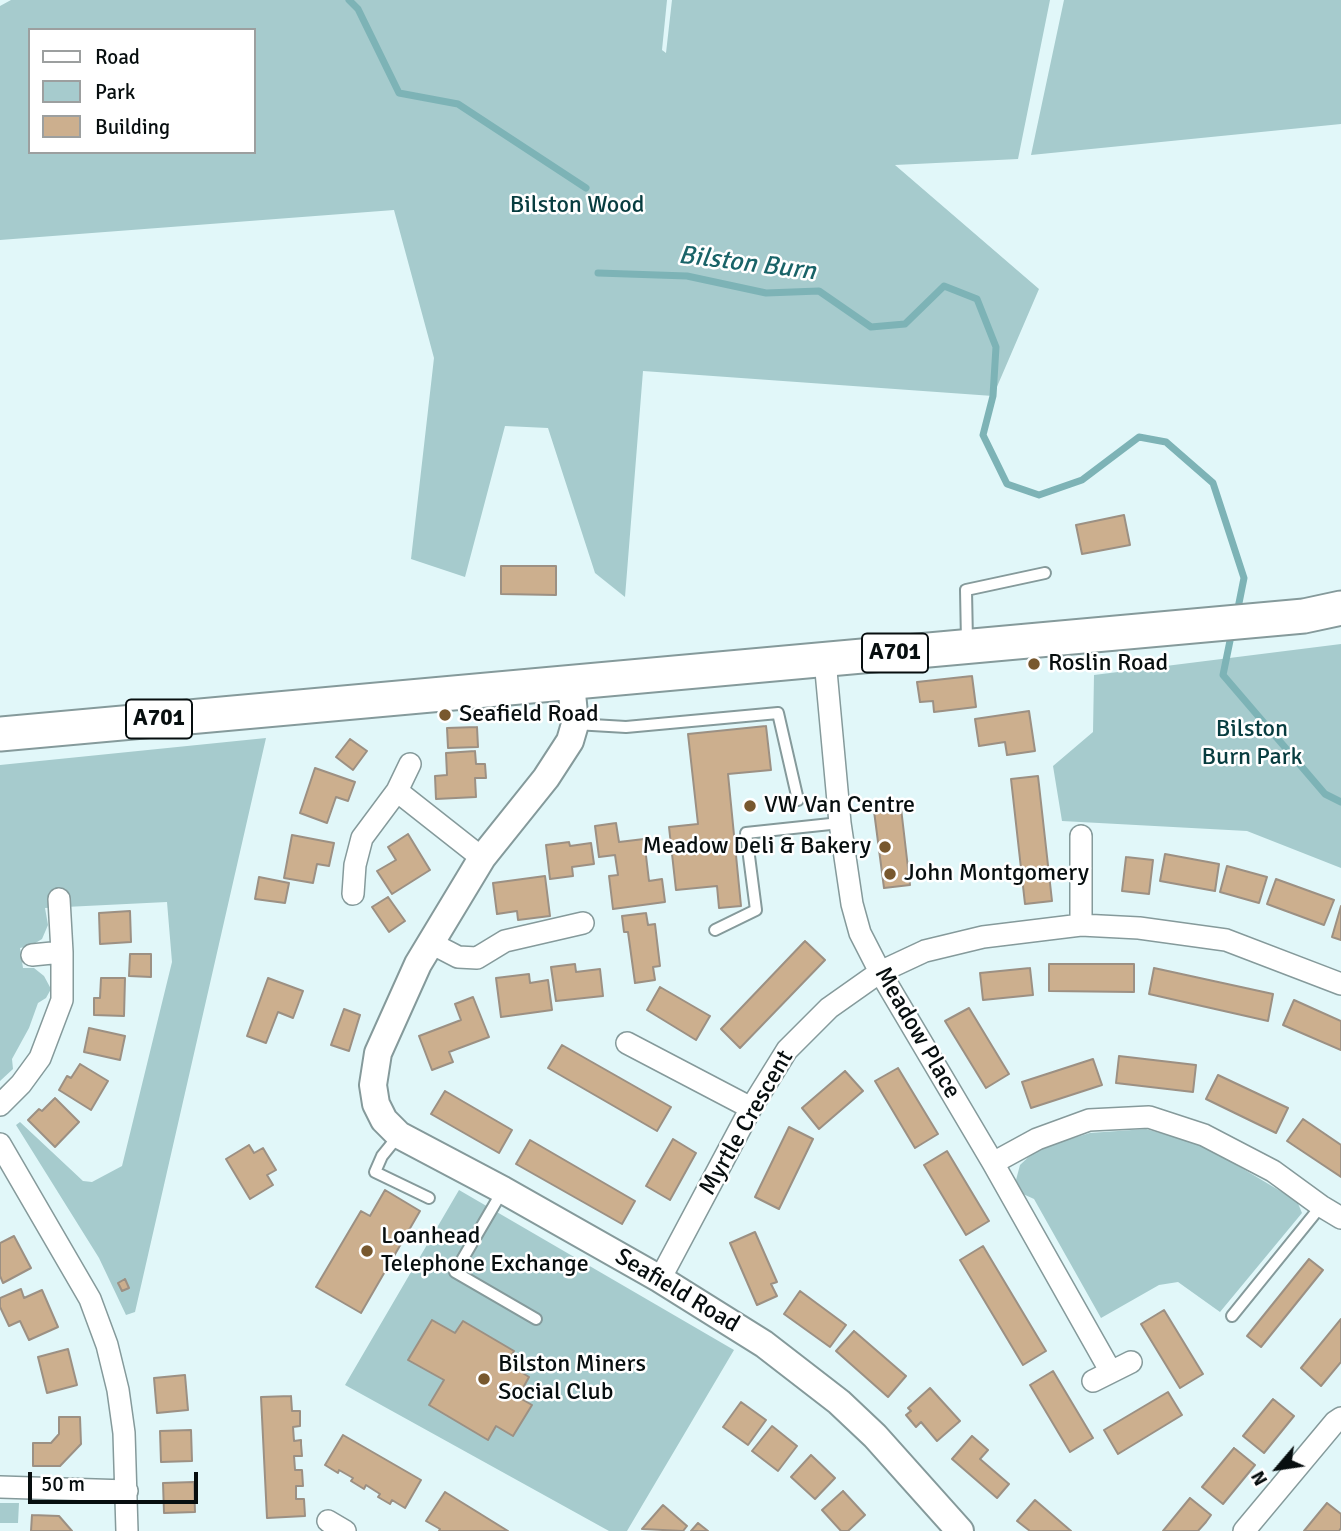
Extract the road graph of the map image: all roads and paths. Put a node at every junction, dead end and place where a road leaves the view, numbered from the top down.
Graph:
1 (1045, 573) dead end
2 (1341, 608) edge
3 (968, 646) junction
4 (825, 660) junction
5 (571, 683) junction
6 (575, 724) junction
7 (0, 734) edge
8 (410, 764) dead end
9 (397, 791) junction
10 (798, 800) dead end
11 (840, 823) junction
12 (1081, 836) dead end
13 (482, 858) junction
14 (352, 894) dead end
15 (59, 899) dead end
16 (583, 923) dead end
17 (1081, 925) junction
18 (715, 930) dead end
19 (431, 943) junction
20 (62, 952) junction
21 (32, 955) dead end
22 (880, 972) junction
23 (1341, 984) edge
24 (627, 1043) dead end
25 (0, 1105) edge
26 (751, 1108) junction
27 (399, 1135) junction
28 (0, 1144) edge
29 (993, 1163) junction
30 (503, 1190) junction
31 (429, 1198) dead end
32 (1321, 1206) junction
33 (1341, 1218) edge
34 (660, 1279) junction
35 (1232, 1316) dead end
36 (536, 1319) dead end
37 (1131, 1362) dead end
38 (1341, 1418) edge
39 (0, 1487) edge
40 (127, 1491) junction
41 (127, 1531) edge
42 (960, 1531) edge
43 (1244, 1531) edge

1 - 3 lane
2 - 3 main road, A701
3 - 4 main road, A701
4 - 5 main road, A701
4 - 11 street, Meadow Place
5 - 6 street
5 - 7 main road, A701
6 - 10 lane
6 - 13 street, Seafield Road
8 - 9 street
9 - 13 street
9 - 14 street
11 - 18 lane
11 - 22 street, Meadow Place
12 - 17 street
13 - 19 street, Seafield Road
15 - 20 street
16 - 19 street
17 - 22 street, Myrtle Crescent
17 - 23 street, Myrtle Crescent
19 - 27 street, Seafield Road
20 - 21 street
20 - 25 street
22 - 26 street, Myrtle Crescent
22 - 29 street, Meadow Place
24 - 26 street
26 - 34 street, Myrtle Crescent
27 - 30 street, Seafield Road
27 - 31 lane
28 - 40 street
29 - 32 street
29 - 37 street, Meadow Place
30 - 34 street, Seafield Road
30 - 36 lane
32 - 33 street
32 - 35 lane
34 - 42 street, Seafield Road
38 - 43 street
39 - 40 street
40 - 41 street

